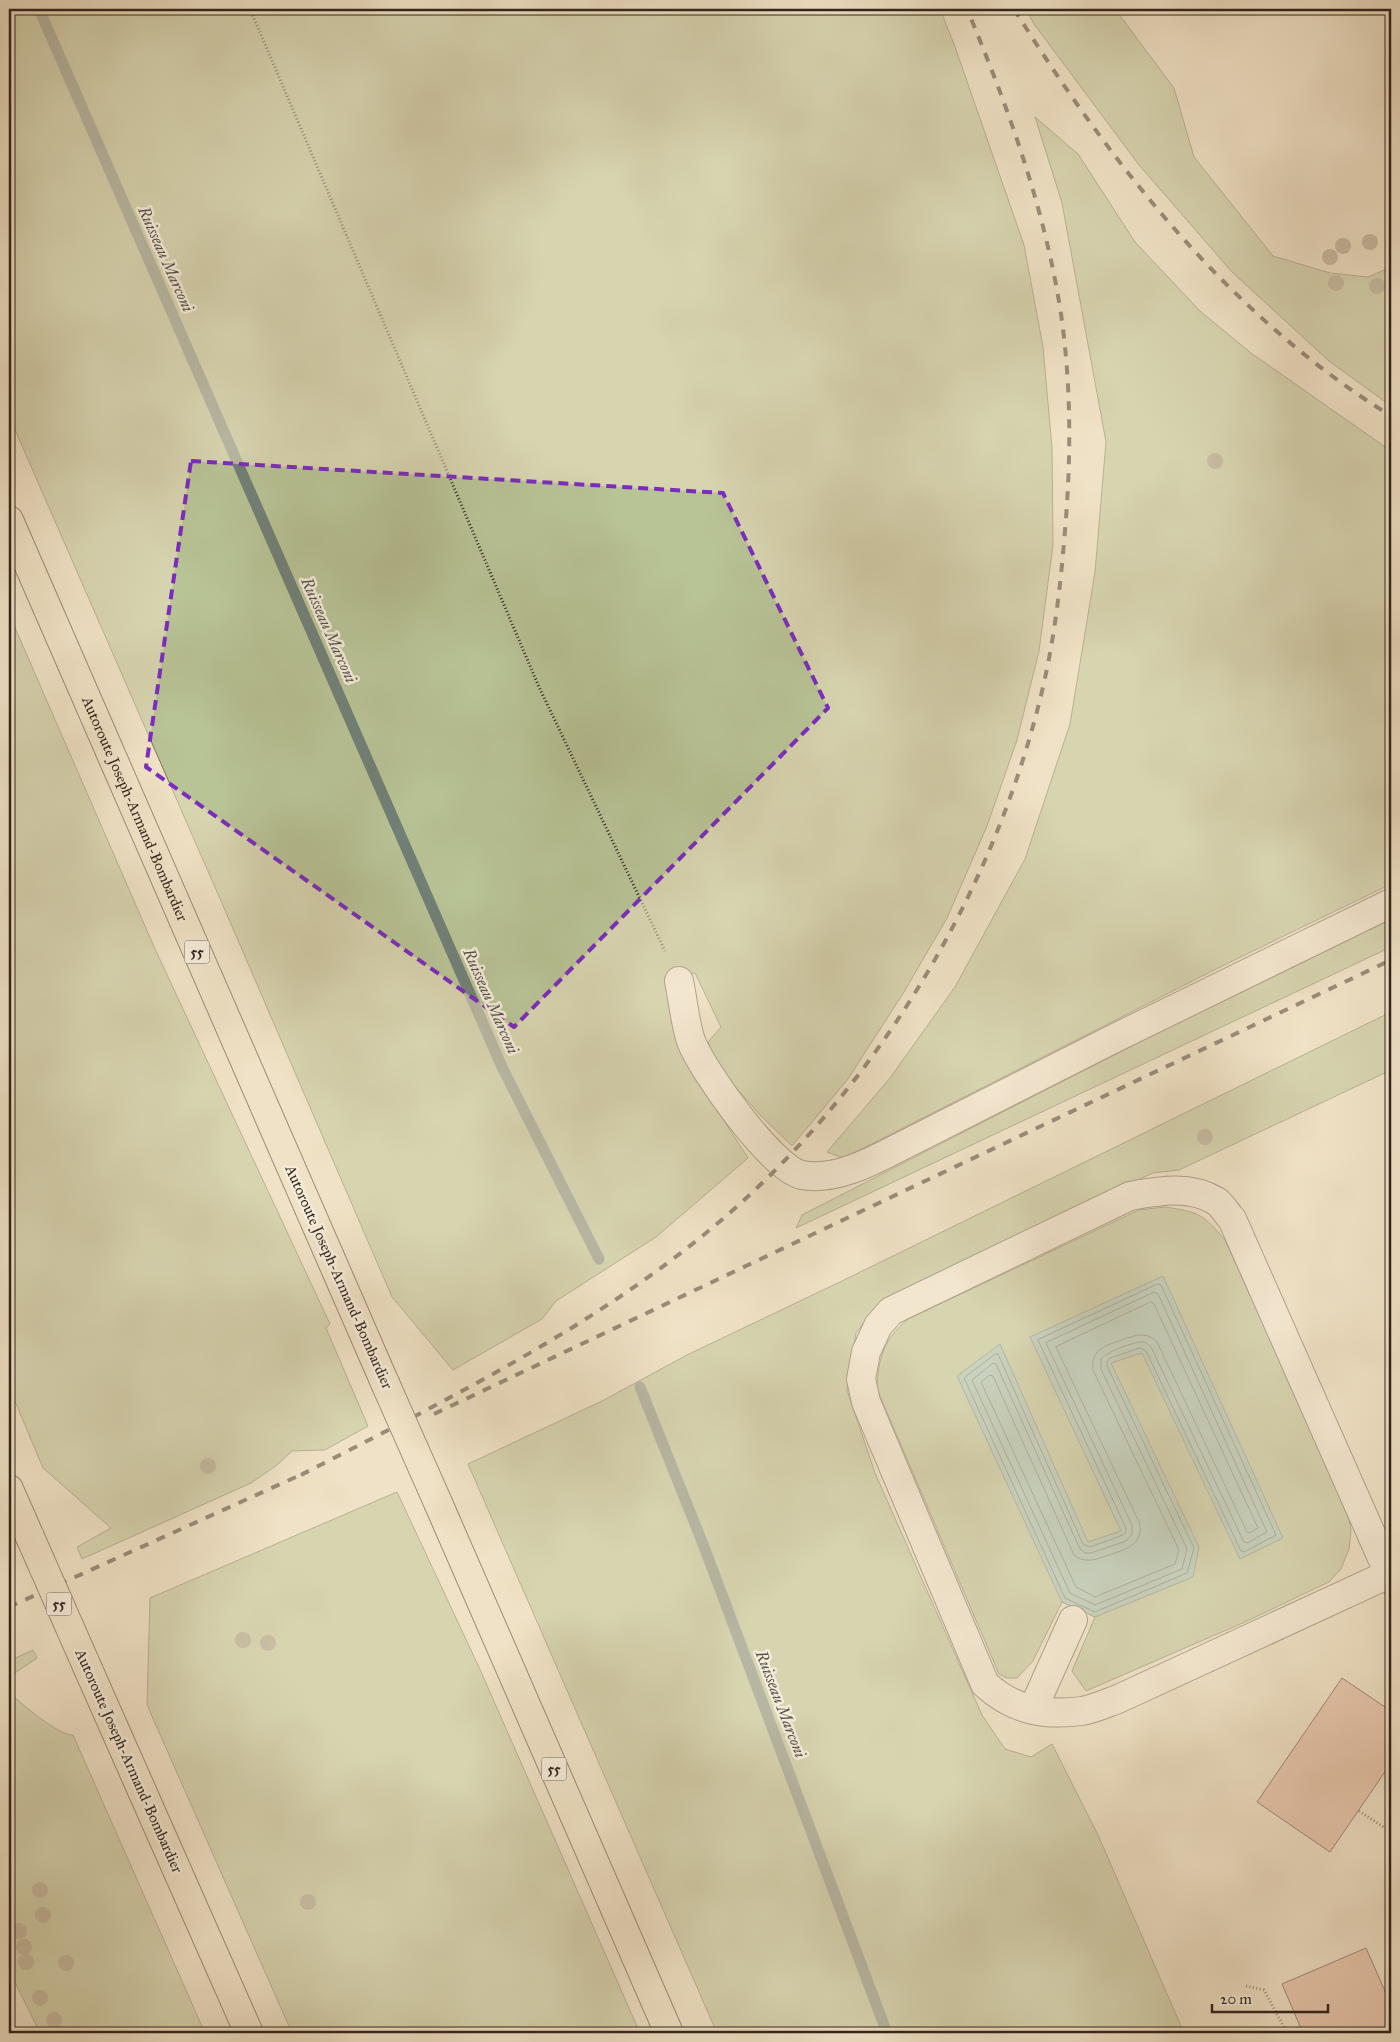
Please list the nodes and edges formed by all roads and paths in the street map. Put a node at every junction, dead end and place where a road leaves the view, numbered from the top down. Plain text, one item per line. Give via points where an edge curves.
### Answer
1 (250, 9) edge
2 (9, 520) edge
3 (1391, 903) edge
4 (679, 981) joint
5 (9, 1489) edge
6 (1390, 1577) edge
7 (1073, 1620) dead end
8 (1033, 1709) junction
9 (1359, 1811) dead end
10 (1391, 1832) edge
11 (1246, 1986) dead end
12 (249, 2033) edge
13 (669, 2033) edge
14 (1287, 2033) edge

1 - 4 path via 539,687
2 - 13 highway, Autoroute Joseph-Armand-Bombardier / 55, bridge
3 - 4 lane via 882,1156 845,1172 824,1176 801,1175 782,1163 761,1143 722,1092 699,1059 691,1039
5 - 12 highway, Autoroute Joseph-Armand-Bombardier / 55, bridge
6 - 8 lane via 1118,1699 1083,1710 1052,1712
6 - 8 lane via 1232,1219 1217,1202 1188,1190 1130,1196 891,1311 878,1326 866,1352 862,1379 866,1402 986,1684 999,1697 1021,1708
7 - 8 lane
9 - 10 path
11 - 14 path via 1264,1990

